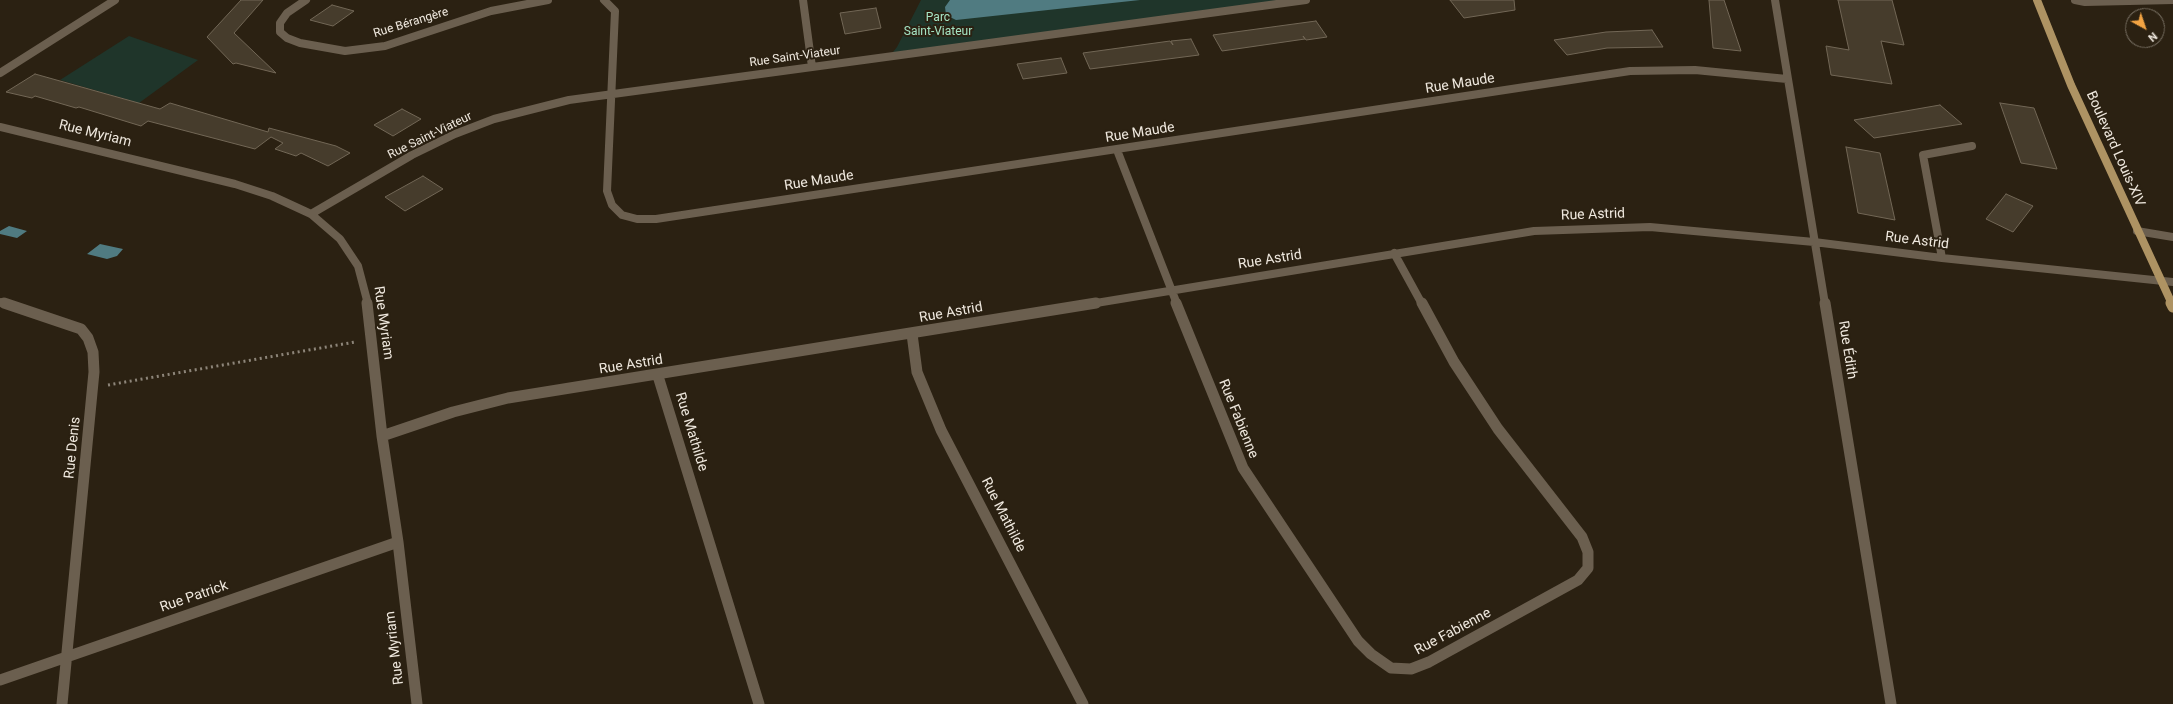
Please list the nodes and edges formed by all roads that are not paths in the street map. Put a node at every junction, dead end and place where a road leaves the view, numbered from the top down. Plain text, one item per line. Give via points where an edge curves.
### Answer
1 (115, 0) edge
2 (306, 0) edge
3 (548, 0) edge
4 (604, 0) edge
5 (803, 0) edge
6 (1306, 0) edge
7 (1775, 0) edge
8 (2037, 0) edge
9 (2075, 0) edge
10 (2173, 0) edge
11 (812, 67) junction
12 (0, 73) edge
13 (1787, 78) junction
14 (612, 94) junction
15 (0, 127) edge
16 (1972, 146) dead end
17 (1117, 150) junction
18 (311, 214) junction
19 (2137, 231) junction
20 (2173, 237) edge
21 (1814, 242) junction
22 (1394, 254) junction
23 (1942, 258) junction
24 (2161, 280) junction
25 (2173, 282) edge
26 (1171, 290) junction
27 (0, 302) edge
28 (2173, 307) edge
29 (912, 334) junction
30 (658, 376) junction
31 (382, 436) junction
32 (398, 542) junction
33 (66, 657) junction
34 (0, 680) edge
35 (62, 704) edge
36 (417, 704) edge
37 (759, 704) edge
38 (1083, 704) edge
39 (1891, 704) edge

1 - 12 street
2 - 3 street, Rue Bérangère via 287,13 280,24 280,32 286,38 300,43 345,50 386,46 491,11
4 - 14 street via 615,11
5 - 11 street
6 - 11 street, Rue Saint-Viateur
7 - 13 street, Rue Édith
8 - 19 main road, Boulevard Louis-XIV via 2071,85
9 - 10 street
11 - 14 street, Rue Saint-Viateur
13 - 17 street, Rue Maude via 1695,70 1630,71
13 - 21 street, Rue Édith
14 - 17 street, Rue Maude via 607,191 612,205 622,215 637,219 656,219
14 - 18 street, Rue Saint-Viateur via 530,108 455,134 412,155
15 - 18 street, Rue Myriam via 235,184 272,196
16 - 23 street via 1923,155
17 - 26 street, Rue Fabienne
18 - 31 street, Rue Myriam via 340,239 358,266 367,299
19 - 20 street
19 - 24 main road, Boulevard Louis-XIV
21 - 22 street, Rue Astrid via 1650,227 1589,228 1534,231
21 - 23 street, Rue Astrid
21 - 39 street, Rue Édith
22 - 26 street, Rue Astrid
22 - 26 street, Rue Fabienne via 1454,362 1498,429 1582,537 1588,552 1588,568 1578,580 1429,662 1411,669 1391,668 1358,641 1258,494 1243,468
23 - 24 street, Rue Astrid
24 - 25 street, Rue Astrid
24 - 28 main road, Boulevard Louis-XIV
26 - 29 street, Rue Astrid
27 - 33 street, Rue Denis via 80,330 88,338 93,352 93,387
29 - 30 street, Rue Astrid
29 - 38 street, Rue Mathilde via 917,372 942,430
30 - 31 street, Rue Astrid via 508,398 453,412
30 - 37 street, Rue Mathilde
31 - 32 street, Rue Myriam
32 - 33 street, Rue Patrick
32 - 36 street, Rue Myriam
33 - 34 street, Rue Patrick
33 - 35 street, Rue Denis

